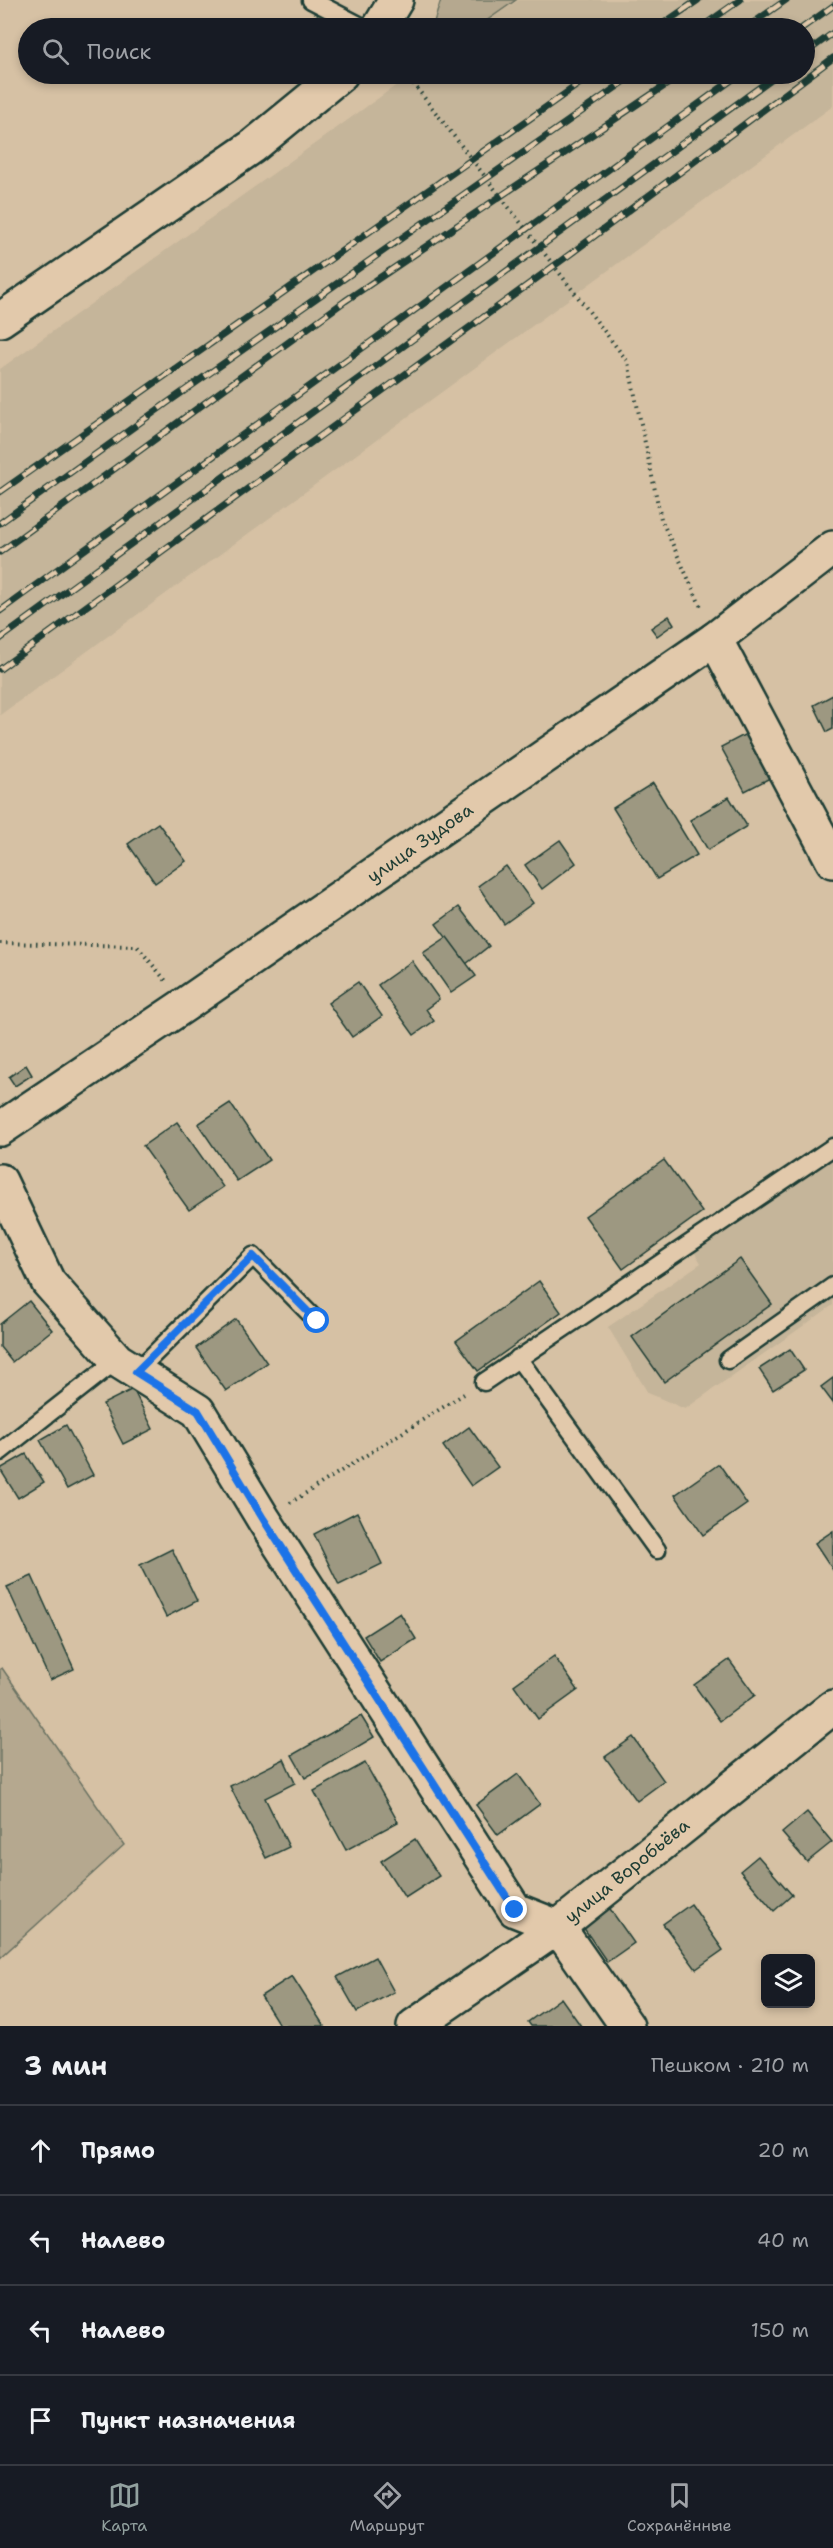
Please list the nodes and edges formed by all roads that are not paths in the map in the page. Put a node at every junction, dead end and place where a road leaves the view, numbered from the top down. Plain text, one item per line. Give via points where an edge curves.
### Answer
1 (310, 0) edge
2 (396, 0) edge
3 (345, 18) edge
4 (385, 18) edge
5 (329, 84) edge
6 (0, 320) edge
7 (833, 548) edge
8 (715, 639) junction
9 (833, 861) edge
10 (0, 1129) edge
11 (833, 1147) edge
12 (0, 1181) edge
13 (833, 1286) edge
14 (317, 1321) dead end
15 (518, 1358) junction
16 (728, 1359) dead end
17 (127, 1366) junction
18 (484, 1382) road end
19 (0, 1452) edge
20 (657, 1550) dead end
21 (833, 1707) edge
22 (558, 1927) junction
23 (414, 2026) edge
24 (627, 2026) edge

1 - 3 lane
2 - 4 street
5 - 6 street via 252,147
7 - 8 street, улица Зудова
8 - 9 street
8 - 10 street, улица Зудова
11 - 15 lane
12 - 17 street via 48,1282
13 - 16 lane
14 - 17 lane via 253,1256
15 - 18 lane
15 - 20 lane
17 - 19 lane
17 - 22 street via 198,1411 515,1910
21 - 22 street, улица Воробьёва
22 - 23 street, улица Воробьёва
22 - 24 street

